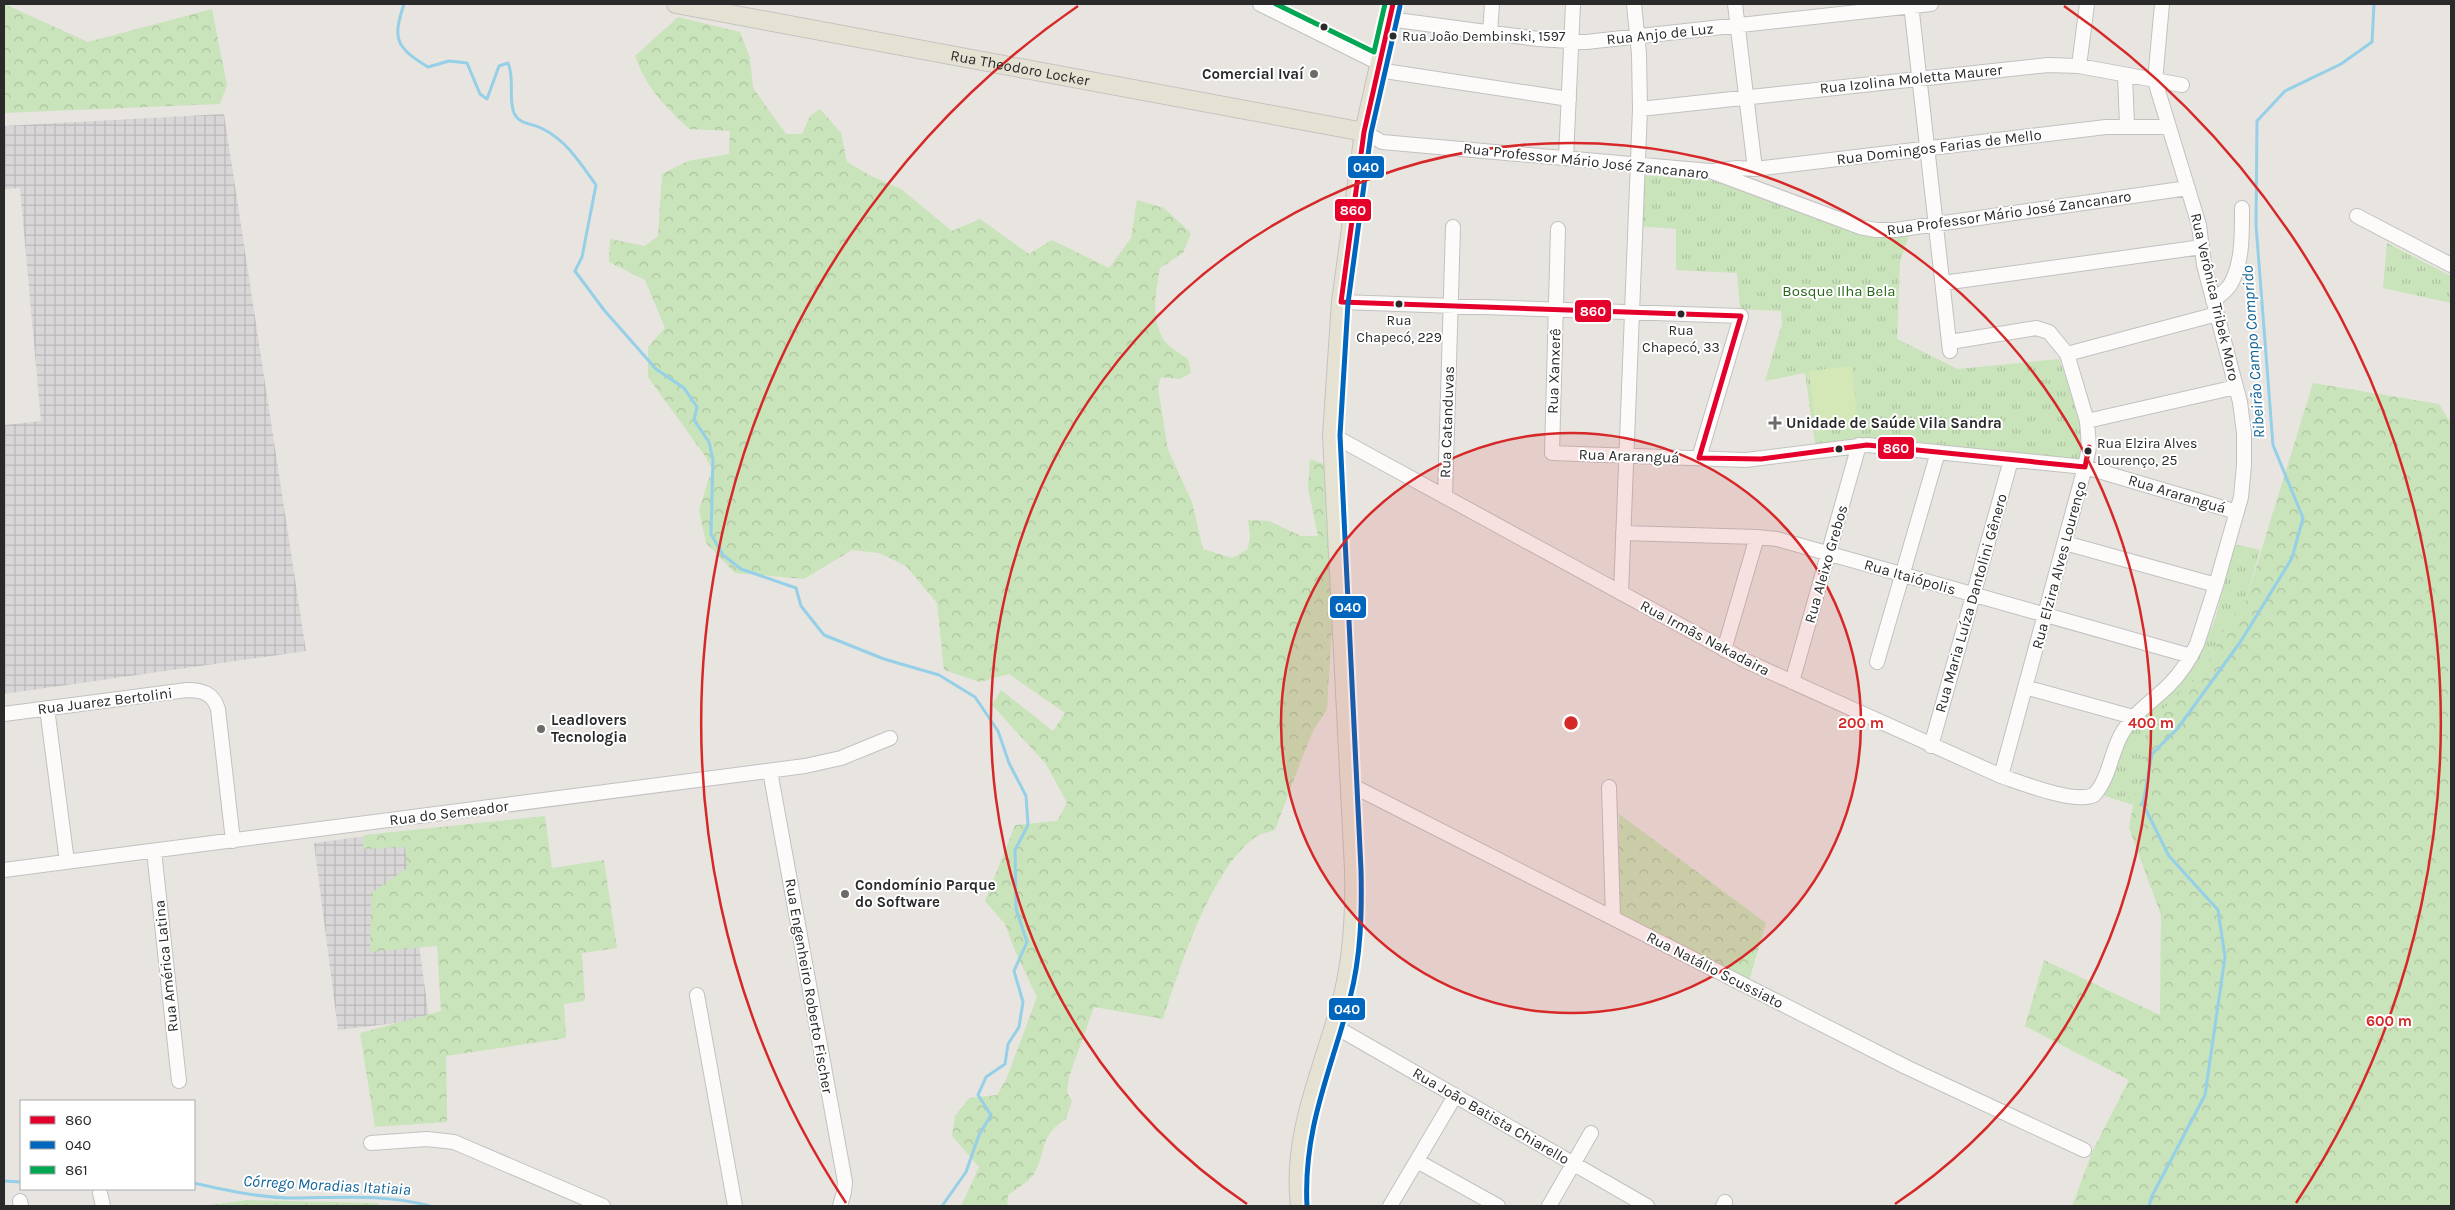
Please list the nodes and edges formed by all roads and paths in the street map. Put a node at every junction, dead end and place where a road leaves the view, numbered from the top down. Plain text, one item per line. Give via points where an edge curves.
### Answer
1 (676, 4) edge
2 (1260, 4) edge
3 (1492, 4) edge
4 (1573, 4) edge
5 (1634, 4) edge
6 (1735, 4) edge
7 (1931, 4) edge
8 (2087, 4) edge
9 (2162, 4) edge
10 (1911, 5) edge
11 (1391, 11) edge
12 (1737, 26) junction
13 (1490, 33) junction
14 (1637, 37) junction
15 (1571, 42) junction
16 (1379, 66) junction
17 (2079, 66) junction
18 (2125, 75) junction
19 (1920, 78) junction
20 (2155, 81) junction
21 (2182, 85) dead end
22 (1746, 97) junction
23 (1568, 98) junction
24 (1640, 109) junction
25 (2127, 126) junction
26 (2169, 127) junction
27 (1364, 132) junction
28 (1928, 149) junction
29 (1566, 158) junction
30 (1637, 165) junction
31 (1755, 169) junction
32 (1710, 171) junction
33 (2188, 188) junction
34 (2242, 208) dead end
35 (2357, 216) dead end
36 (1936, 224) junction
37 (1453, 227) dead end
38 (1558, 229) dead end
39 (2202, 247) junction
40 (2451, 265) edge
41 (1943, 284) junction
42 (1341, 302) junction
43 (1450, 306) junction
44 (2215, 308) junction
45 (1556, 310) junction
46 (1632, 312) junction
47 (2067, 354) junction
48 (2236, 387) junction
49 (2087, 421) junction
50 (1332, 435) junction
51 (1859, 446) junction
52 (1938, 452) junction
53 (1552, 453) joint
54 (1626, 456) junction
55 (1699, 458) junction
56 (2012, 460) junction
57 (2085, 467) junction
58 (1445, 497) junction
59 (2237, 512) junction
60 (1623, 532) junction
61 (1757, 537) junction
62 (2065, 543) junction
63 (1829, 554) junction
64 (1902, 575) junction
65 (2216, 586) junction
66 (1620, 593) junction
67 (1974, 595) junction
68 (2045, 615) junction
69 (1724, 650) junction
70 (2192, 656) junction
71 (1877, 662) dead end
72 (1792, 682) junction
73 (2025, 687) junction
74 (47, 708) junction
75 (4, 714) edge
76 (2133, 717) junction
77 (890, 738) dead end
78 (1931, 746) junction
79 (770, 771) junction
80 (2001, 776) junction
81 (1349, 784) junction
82 (1609, 787) dead end
83 (2094, 795) joint
84 (233, 840) junction
85 (154, 851) junction
86 (67, 862) junction
87 (4, 870) edge
88 (1613, 918) junction
89 (697, 995) dead end
90 (1334, 1026) junction
91 (179, 1081) dead end
92 (1456, 1096) junction
93 (1591, 1133) dead end
94 (371, 1143) dead end
95 (2084, 1150) dead end
96 (1417, 1161) junction
97 (1573, 1164) junction
98 (841, 1203) edge
99 (603, 1206) edge
100 (735, 1206) edge
101 (1300, 1206) edge
102 (1390, 1206) edge
103 (1498, 1206) edge
104 (1549, 1206) edge
105 (1647, 1206) edge

1 - 27 main road, Rua Theodoro Locker
2 - 16 street
3 - 13 street
4 - 15 street
5 - 14 street
6 - 12 street
7 - 10 street, Rua Anjo de Luz
8 - 17 street
9 - 20 street, Rua Verônica Tribek Moro
10 - 12 street, Rua Anjo de Luz
10 - 19 street
11 - 13 street, Rua Anjo de Luz
11 - 16 main road
12 - 14 street, Rua Anjo de Luz
12 - 22 street
13 - 15 street, Rua Anjo de Luz
14 - 15 street, Rua Anjo de Luz
14 - 24 street
15 - 23 street
16 - 23 street
16 - 27 main road
17 - 18 street, Rua Izolina Moletta Maurer
17 - 19 street, Rua Izolina Moletta Maurer via 2033,66
18 - 20 street, Rua Izolina Moletta Maurer
18 - 25 street
19 - 22 street, Rua Izolina Moletta Maurer
19 - 28 street
20 - 21 street, Rua Izolina Moletta Maurer
20 - 26 street, Rua Verônica Tribek Moro
22 - 24 street, Rua Izolina Moletta Maurer
22 - 31 street
23 - 29 street
24 - 30 street
25 - 26 street, Rua Domingos Farias de Mello
25 - 28 street, Rua Domingos Farias de Mello
26 - 33 street, Rua Verônica Tribek Moro
27 - 29 street, Rua Professor Mário José Zancanaro via 1382,142
27 - 42 main road
28 - 31 street, Rua Domingos Farias de Mello
28 - 36 street
29 - 30 street, Rua Professor Mário José Zancanaro
30 - 32 street, Rua Professor Mário José Zancanaro
30 - 46 street
31 - 32 street, Rua Domingos Farias de Mello
32 - 36 street, Rua Professor Mário José Zancanaro via 1868,229 1886,231
33 - 36 street, Rua Professor Mário José Zancanaro
33 - 39 street, Rua Verônica Tribek Moro
34 - 44 street via 2242,236 2234,276
35 - 40 street
36 - 41 street
37 - 43 street, Rua Catanduvas
38 - 45 street, Rua Xanxerê
39 - 41 street
39 - 44 street, Rua Verônica Tribek Moro
41 - 47 street via 1950,347 2040,328 2049,332
42 - 43 street
42 - 50 main road
43 - 45 street
43 - 58 street, Rua Catanduvas
44 - 47 street
44 - 48 street, Rua Verônica Tribek Moro
45 - 46 street
45 - 53 street, Rua Xanxerê
46 - 54 street
46 - 55 street via 1741,316
47 - 49 street, Rua Elzira Alves Lourenço
48 - 49 street
48 - 59 street, Rua Verônica Tribek Moro via 2245,449
49 - 57 street, Rua Elzira Alves Lourenço via 2089,447
50 - 58 street, Rua Irmãs Nakadaira
50 - 81 main road
51 - 52 street, Rua Araranguá
51 - 55 street, Rua Araranguá via 1761,459
51 - 63 street, Rua Aleixo Grebos
52 - 56 street, Rua Araranguá
52 - 64 street
53 - 54 street, Rua Araranguá
54 - 55 street, Rua Araranguá
54 - 60 street
56 - 57 street, Rua Araranguá
56 - 67 street, Rua Maria Luíza Dantolini Gênero
57 - 59 street, Rua Araranguá
57 - 62 street, Rua Elzira Alves Lourenço
58 - 66 street, Rua Irmãs Nakadaira
59 - 65 street, Rua Verônica Tribek Moro
60 - 61 street, Rua Itaiópolis
60 - 66 street
61 - 63 street, Rua Itaiópolis
61 - 69 street
62 - 65 street
62 - 68 street, Rua Elzira Alves Lourenço
63 - 64 street, Rua Itaiópolis
63 - 72 street, Rua Aleixo Grebos
64 - 67 street, Rua Itaiópolis
64 - 71 street
65 - 70 street, Rua Verônica Tribek Moro
66 - 69 street, Rua Irmãs Nakadaira
67 - 68 street, Rua Itaiópolis
67 - 78 street, Rua Maria Luíza Dantolini Gênero
68 - 70 street, Rua Itaiópolis
68 - 73 street, Rua Elzira Alves Lourenço
69 - 72 street, Rua Irmãs Nakadaira
70 - 76 street, Rua Verônica Tribek Moro via 2175,679
72 - 78 street, Rua Irmãs Nakadaira
73 - 76 street
73 - 80 street, Rua Elzira Alves Lourenço
74 - 75 street, Rua Juarez Bertolini
74 - 84 street, Rua Juarez Bertolini via 187,690 212,697 218,709
74 - 86 street
76 - 83 street, Rua Verônica Tribek Moro via 2121,734
77 - 79 street, Rua do Semeador via 842,758
78 - 80 street, Rua Irmãs Nakadaira
79 - 84 street, Rua do Semeador
79 - 98 street, Rua Engenheiro Roberto Fischer via 845,1182
80 - 83 street, Rua Irmãs Nakadaira via 2080,797
81 - 88 street, Rua Natálio Scussiato
81 - 90 main road via 1354,923 1348,973
82 - 88 street
84 - 85 street, Rua do Semeador
85 - 86 street, Rua do Semeador
85 - 91 street, Rua América Latina
86 - 87 street, Rua do Semeador
88 - 95 street, Rua Natálio Scussiato via 1906,1067
89 - 100 street
90 - 92 street, Rua João Batista Chiarello
90 - 101 main road via 1302,1134 1297,1181
92 - 96 street
92 - 97 street, Rua João Batista Chiarello
93 - 97 street
94 - 99 street via 427,1139 454,1142
96 - 102 street
96 - 103 street
97 - 104 street
97 - 105 street, Rua João Batista Chiarello

